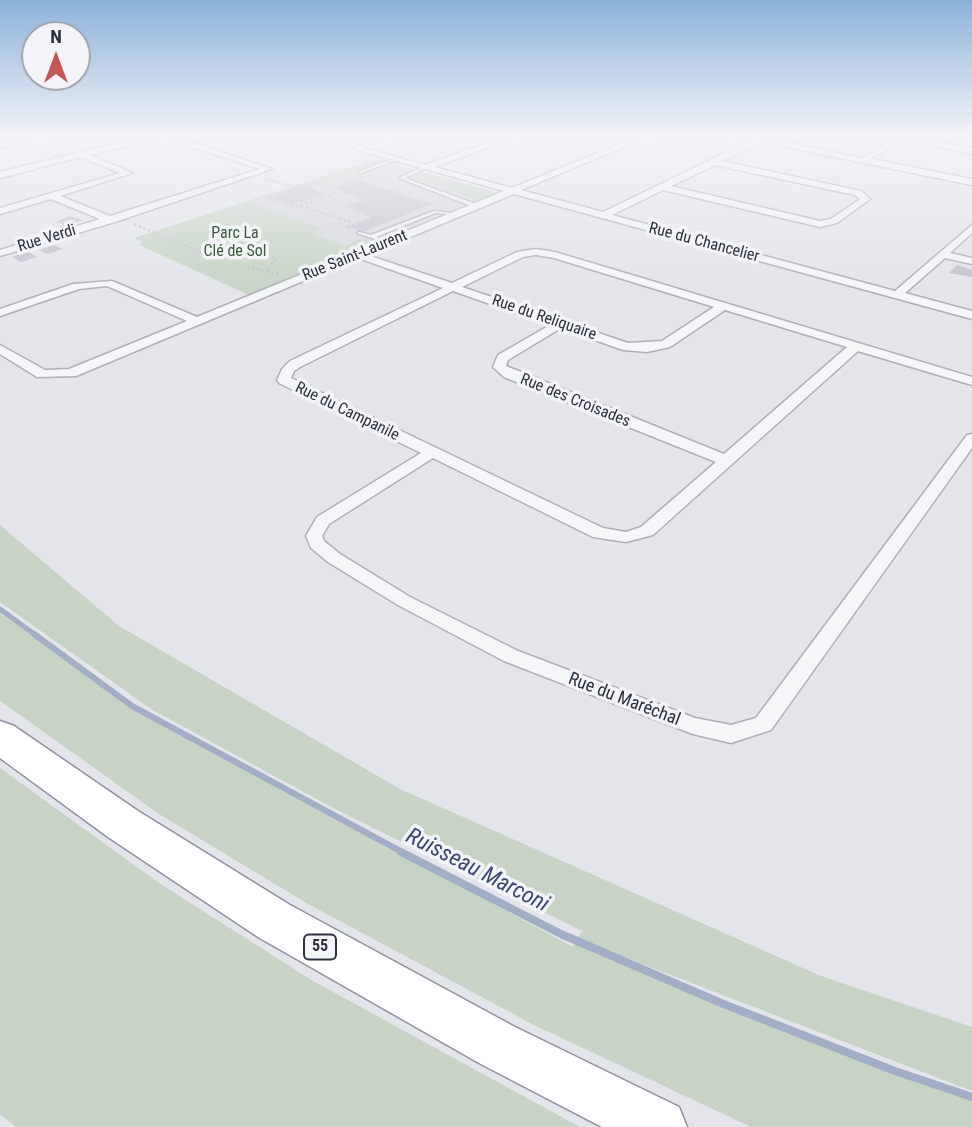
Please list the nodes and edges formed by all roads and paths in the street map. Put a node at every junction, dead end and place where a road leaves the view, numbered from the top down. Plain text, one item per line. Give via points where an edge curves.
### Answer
1 (80, 188) edge
2 (210, 188) edge
3 (298, 188) edge
4 (401, 188) dead end
5 (427, 188) edge
6 (496, 188) edge
7 (523, 188) edge
8 (662, 188) edge
9 (666, 188) edge
10 (833, 188) edge
11 (391, 191) dead end
12 (512, 192) junction
13 (53, 196) junction
14 (427, 197) dead end
15 (417, 201) dead end
16 (299, 205) junction
17 (476, 206) junction
18 (0, 211) edge
19 (458, 214) junction
20 (602, 216) junction
21 (111, 219) junction
22 (354, 224) junction
23 (972, 228) edge
24 (356, 231) joint
25 (152, 232) dead end
26 (371, 237) junction
27 (388, 242) junction
28 (0, 253) edge
29 (943, 254) junction
30 (358, 255) junction
31 (972, 261) edge
32 (247, 267) dead end
33 (268, 269) junction
34 (284, 275) dead end
35 (452, 287) junction
36 (897, 295) junction
37 (723, 306) junction
38 (0, 313) edge
39 (972, 315) edge
40 (197, 321) junction
41 (559, 324) junction
42 (856, 346) junction
43 (0, 349) edge
44 (972, 381) edge
45 (972, 438) edge
46 (431, 453) junction
47 (725, 460) junction
48 (965, 460) edge
49 (0, 737) edge
50 (659, 1127) edge

1 - 13 street
2 - 21 street, Rue Verdi
3 - 16 path via 267,198
4 - 11 path
5 - 17 lane
6 - 12 street, Rue du Chancelier
7 - 12 street, Rue Saint-Laurent
8 - 20 street
9 - 10 street via 820,223 834,221 866,199
12 - 17 street, Rue Saint-Laurent
12 - 20 street, Rue du Chancelier
13 - 18 street
13 - 21 street
14 - 15 path
16 - 22 path
16 - 22 path via 342,191 366,200 345,206 372,217
17 - 19 street, Rue Saint-Laurent
19 - 26 lane via 436,211
19 - 27 street, Rue Saint-Laurent
20 - 36 street, Rue du Chancelier
21 - 28 street, Rue Verdi
22 - 24 path via 346,227
23 - 29 street
24 - 26 lane
25 - 33 path via 215,258 251,245 276,259
26 - 27 lane
27 - 30 street, Rue Saint-Laurent
29 - 31 street
29 - 36 street
30 - 35 street, Rue du Reliquaire
30 - 40 street, Rue Saint-Laurent
32 - 33 path
33 - 34 path
35 - 37 street, Rue du Campanile via 521,254 544,253
35 - 41 street, Rue du Reliquaire
35 - 46 street, Rue du Campanile via 295,364 284,380
36 - 39 street, Rue du Chancelier
37 - 41 street, Rue du Reliquaire via 657,347 627,347
37 - 42 street, Rue du Campanile
38 - 40 street via 77,286 108,283
40 - 43 street, Rue Saint-Laurent via 60,375 42,374
41 - 47 street, Rue des Croisades via 502,358 499,367
42 - 44 street, Rue du Campanile
42 - 47 street, Rue du Campanile
45 - 48 street, Rue du Maréchal
46 - 47 street, Rue du Campanile via 599,533 626,537 647,531
46 - 48 street, Rue du Maréchal via 323,521 314,536 317,544 404,601 511,656 693,726 731,734 763,724
49 - 50 highway, 55 via 123,824 274,920 486,1040

